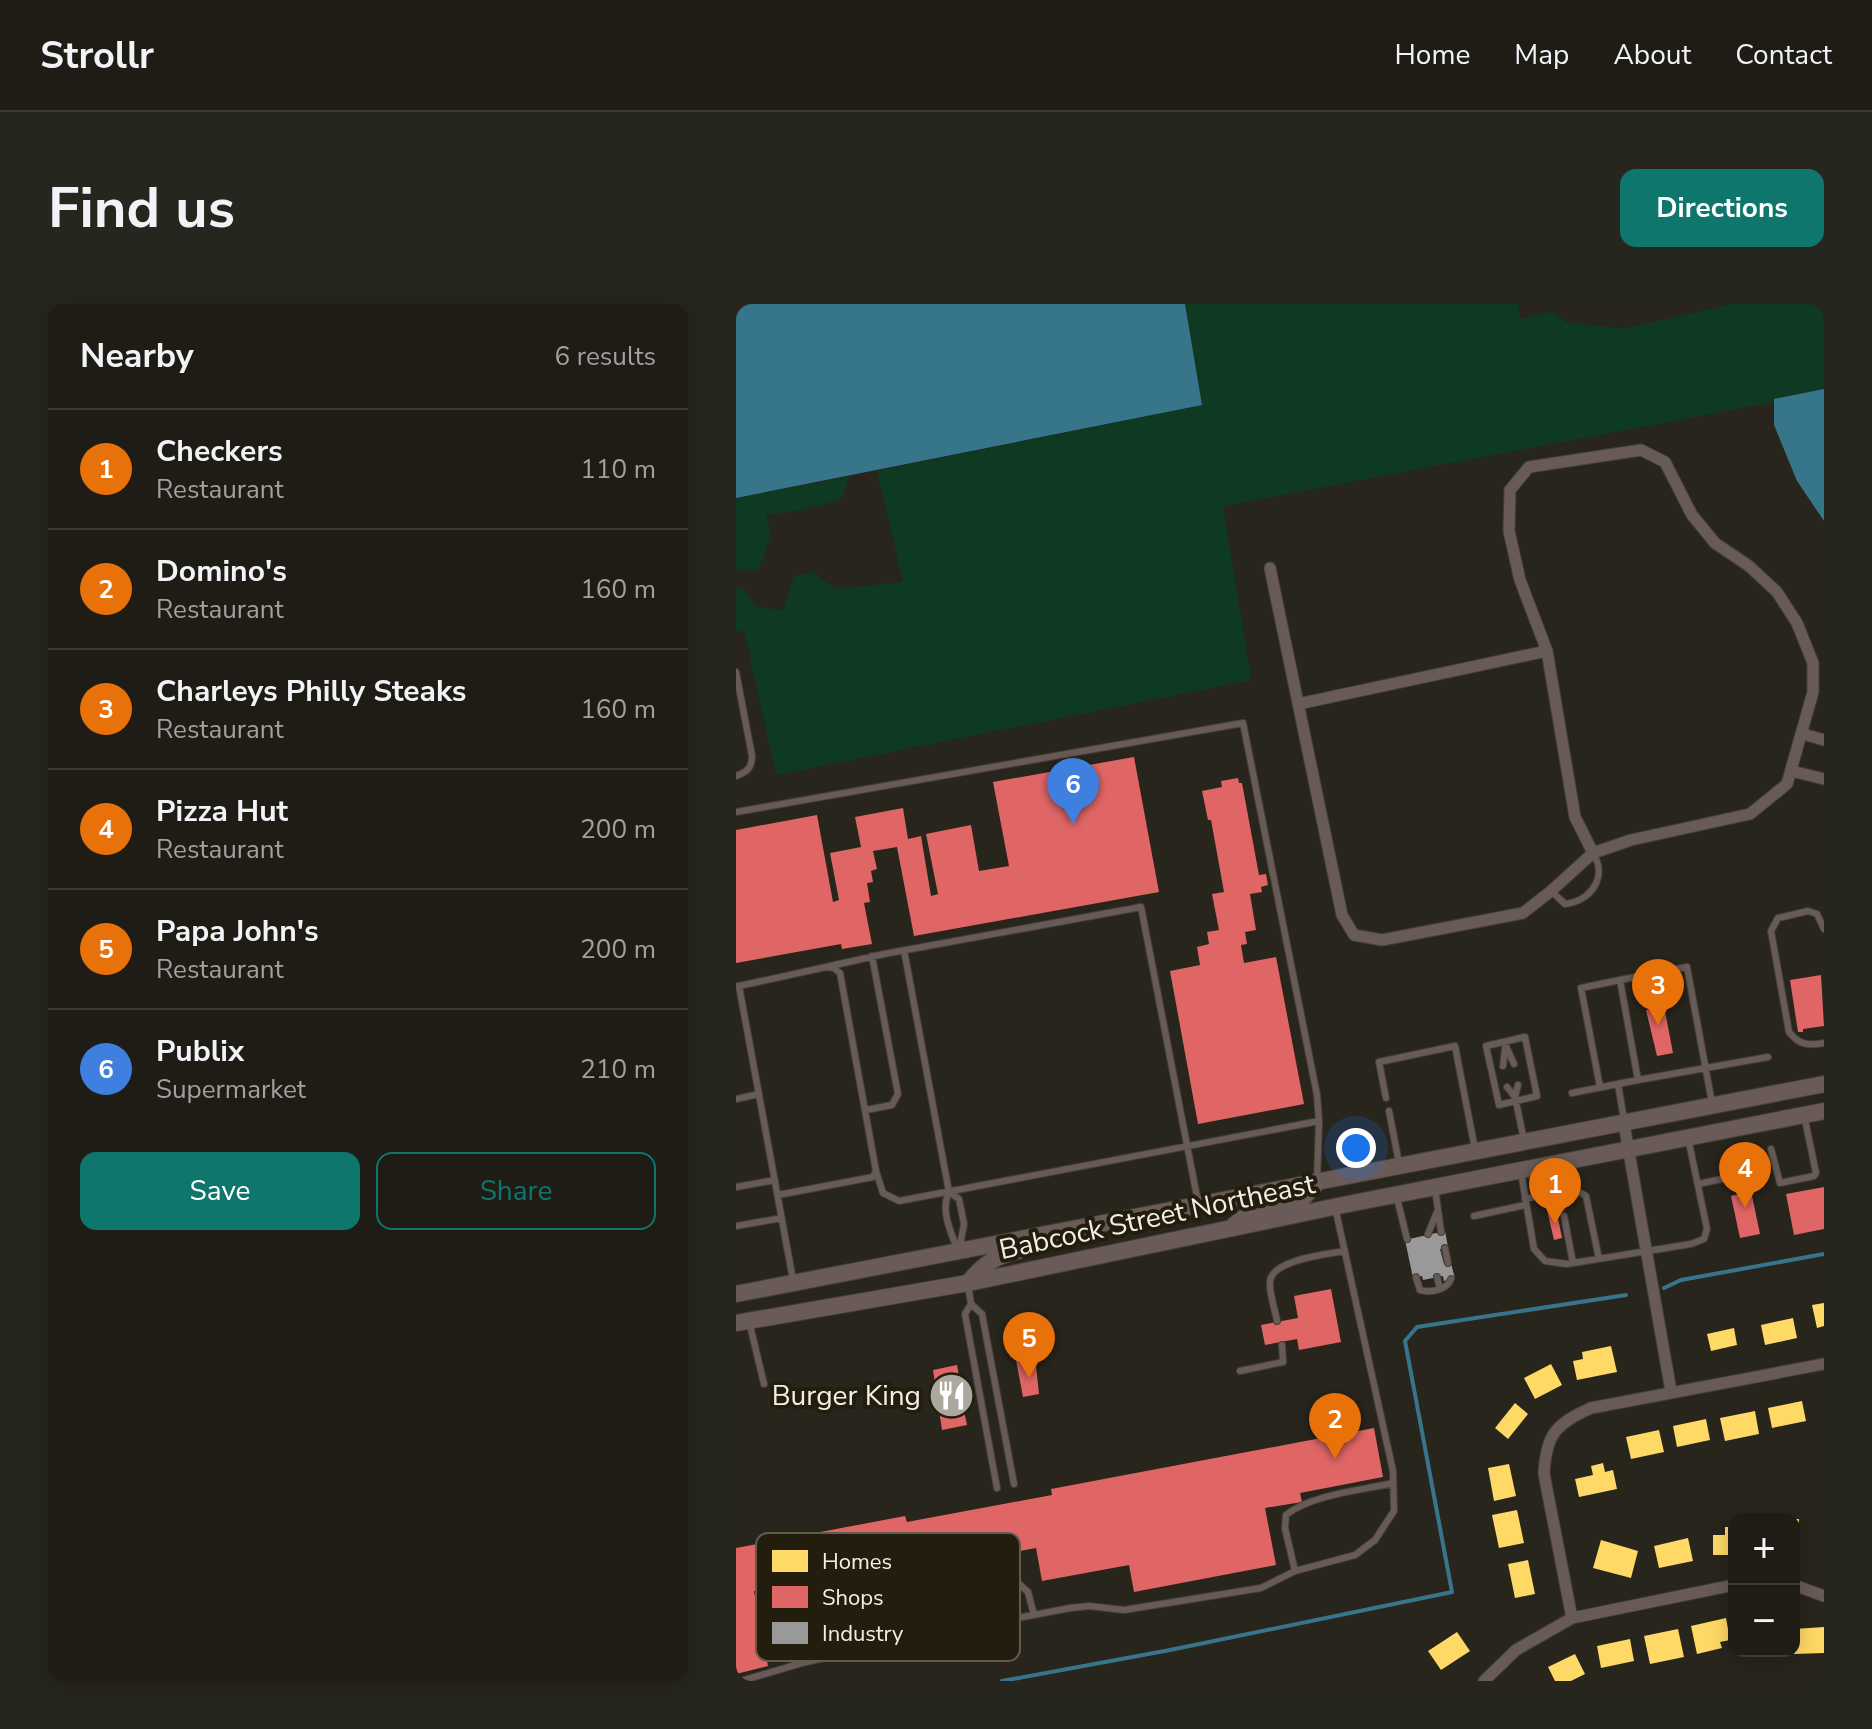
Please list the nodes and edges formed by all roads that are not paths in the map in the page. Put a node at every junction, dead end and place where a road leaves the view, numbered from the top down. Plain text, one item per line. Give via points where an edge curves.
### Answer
1 (1270, 568) dead end
2 (1547, 651) junction
3 (736, 672) edge
4 (1298, 704) junction
5 (1803, 734) junction
6 (1824, 740) edge
7 (1791, 771) junction
8 (736, 776) edge
9 (1824, 779) edge
10 (736, 812) edge
11 (1593, 853) junction
12 (1551, 891) junction
13 (1824, 929) edge
14 (904, 950) junction
15 (872, 956) junction
16 (826, 967) junction
17 (1620, 980) junction
18 (738, 986) edge
19 (1824, 1043) edge
20 (1504, 1046) junction
21 (1768, 1057) dead end
22 (1514, 1064) dead end
23 (1503, 1066) dead end
24 (1706, 1068) junction
25 (1638, 1080) junction
26 (1618, 1084) junction
27 (1824, 1084) edge
28 (1518, 1085) dead end
29 (1507, 1087) dead end
30 (1600, 1087) junction
31 (1572, 1093) dead end
32 (759, 1094) junction
33 (1386, 1098) dead end
34 (736, 1099) edge
35 (1516, 1099) junction
36 (1713, 1107) junction
37 (866, 1110) junction
38 (1389, 1111) dead end
39 (1824, 1111) edge
40 (1804, 1115) junction
41 (1319, 1121) junction
42 (1624, 1124) junction
43 (1688, 1138) junction
44 (1525, 1143) junction
45 (1187, 1148) junction
46 (1771, 1149) dead end
47 (1629, 1150) junction
48 (1475, 1153) junction
49 (1397, 1168) junction
50 (1521, 1170) junction
51 (876, 1171) junction
52 (1816, 1173) junction
53 (736, 1175) edge
54 (1741, 1175) dead end
55 (1824, 1176) edge
56 (775, 1180) junction
57 (1317, 1183) junction
58 (1698, 1184) junction
59 (737, 1186) edge
60 (1435, 1187) junction
61 (949, 1192) junction
62 (1559, 1192) junction
63 (1396, 1194) junction
64 (778, 1195) junction
65 (1525, 1202) junction
66 (1198, 1206) junction
67 (1335, 1206) junction
68 (1438, 1210) junction
69 (1474, 1216) dead end
70 (782, 1218) junction
71 (736, 1226) edge
72 (1090, 1226) junction
73 (1230, 1229) junction
74 (1441, 1232) dead end
75 (1428, 1234) dead end
76 (1407, 1239) dead end
77 (1445, 1248) dead end
78 (1345, 1251) junction
79 (958, 1252) junction
80 (1647, 1253) junction
81 (1599, 1259) junction
82 (1448, 1263) dead end
83 (1573, 1263) junction
84 (1416, 1277) dead end
85 (1437, 1277) dead end
86 (1451, 1279) dead end
87 (794, 1283) junction
88 (968, 1283) junction
89 (1440, 1289) junction
90 (736, 1294) edge
91 (971, 1304) junction
92 (1277, 1321) dead end
93 (742, 1322) edge
94 (1282, 1345) dead end
95 (1824, 1364) edge
96 (1240, 1371) dead end
97 (764, 1384) dead end
98 (1671, 1391) junction
99 (1393, 1483) junction
100 (1014, 1484) dead end
101 (997, 1488) dead end
102 (1295, 1571) junction
103 (1020, 1585) edge
104 (1728, 1586) edge
105 (1800, 1587) edge
106 (1824, 1596) edge
107 (1034, 1615) junction
108 (1020, 1618) edge
109 (1572, 1618) junction
110 (811, 1661) edge
111 (741, 1681) edge
112 (1484, 1681) edge

1 - 4 street
2 - 4 street
2 - 5 street via 1520,580 1509,531 1510,490 1529,467 1641,450 1665,462 1692,515 1715,543 1777,592 1797,623 1813,663 1813,692
2 - 11 street via 1575,817
3 - 8 lane via 752,756 752,765
4 - 12 street via 1342,915 1354,935 1382,940 1523,913
5 - 6 street
5 - 7 street
7 - 9 street
7 - 11 street via 1787,784 1750,814
10 - 41 lane via 1243,723
11 - 12 street
11 - 12 lane via 1599,882 1577,903 1565,904
13 - 19 lane via 1814,912 1783,916 1772,925 1771,941 1789,1032 1806,1044
14 - 15 lane
14 - 45 lane via 1141,907
14 - 61 lane
15 - 16 lane
15 - 37 lane via 898,1094 892,1105
16 - 18 lane
16 - 37 lane via 840,973
17 - 24 lane via 1687,967
17 - 25 lane
17 - 30 lane via 1581,988
18 - 32 lane
20 - 22 lane
20 - 23 lane
20 - 35 lane via 1486,1046 1499,1105
20 - 35 lane via 1525,1037 1537,1096
21 - 24 lane
24 - 25 lane
24 - 36 lane
25 - 26 lane
26 - 30 lane
26 - 42 lane
27 - 36 main road, Babcock Street Northeast
28 - 35 lane
29 - 35 lane
30 - 31 lane
32 - 34 lane
32 - 56 lane
33 - 48 lane via 1379,1062 1455,1046
35 - 44 lane
36 - 42 main road, Babcock Street Northeast
37 - 51 lane
38 - 49 lane
39 - 40 main road, Babcock Street Northeast
40 - 43 main road, Babcock Street Northeast
40 - 52 lane
41 - 45 lane
41 - 57 lane
42 - 44 main road, Babcock Street Northeast
42 - 47 street
43 - 47 main road, Babcock Street Northeast
43 - 58 lane
44 - 48 main road, Babcock Street Northeast
45 - 61 lane
45 - 66 lane
46 - 52 lane via 1780,1183 1810,1179
47 - 50 main road, Babcock Street Northeast
47 - 80 street
48 - 49 main road, Babcock Street Northeast
49 - 57 main road, Babcock Street Northeast
49 - 67 main road via 1348,1185
50 - 60 main road, Babcock Street Northeast
50 - 65 lane
51 - 61 lane via 883,1193 899,1201
51 - 64 lane via 873,1177
52 - 55 lane
53 - 59 lane
54 - 58 lane
56 - 59 lane
56 - 64 lane
57 - 66 main road, Babcock Street Northeast
57 - 73 main road via 1302,1199 1252,1211
58 - 80 lane via 1707,1229 1704,1239
60 - 63 main road, Babcock Street Northeast
60 - 68 lane
61 - 79 lane via 944,1202
61 - 79 lane via 959,1199 964,1224
62 - 65 lane
62 - 81 lane via 1586,1196
62 - 83 lane
63 - 67 main road, Babcock Street Northeast
63 - 76 lane
64 - 70 lane
65 - 69 lane
65 - 83 lane via 1538,1257
66 - 72 main road, Babcock Street Northeast
67 - 73 main road, Babcock Street Northeast
67 - 78 lane
68 - 74 lane
68 - 75 lane
70 - 71 lane
70 - 87 lane
72 - 79 main road, Babcock Street Northeast
72 - 88 main road via 1057,1243 1004,1254 982,1266
73 - 88 main road, Babcock Street Northeast
77 - 82 lane
78 - 92 lane via 1291,1262 1274,1271 1269,1280
78 - 99 lane
79 - 87 main road, Babcock Street Northeast
80 - 81 lane
80 - 98 street
81 - 83 lane
84 - 89 lane via 1420,1290
85 - 89 lane
86 - 89 lane
87 - 90 main road, Babcock Street Northeast
88 - 91 lane
88 - 93 main road, Babcock Street Northeast
91 - 100 lane via 982,1314
91 - 101 lane via 965,1314
93 - 97 lane
94 - 96 lane via 1283,1362
95 - 98 street
98 - 109 street via 1591,1408 1552,1433 1544,1474
99 - 102 lane via 1394,1511 1375,1540 1355,1555
99 - 102 lane via 1296,1506 1286,1515 1285,1528
102 - 107 lane via 1261,1588 1124,1610 1089,1606
103 - 107 lane via 1028,1592
104 - 109 street
105 - 106 street
107 - 108 lane
109 - 112 street via 1516,1650
110 - 111 lane

